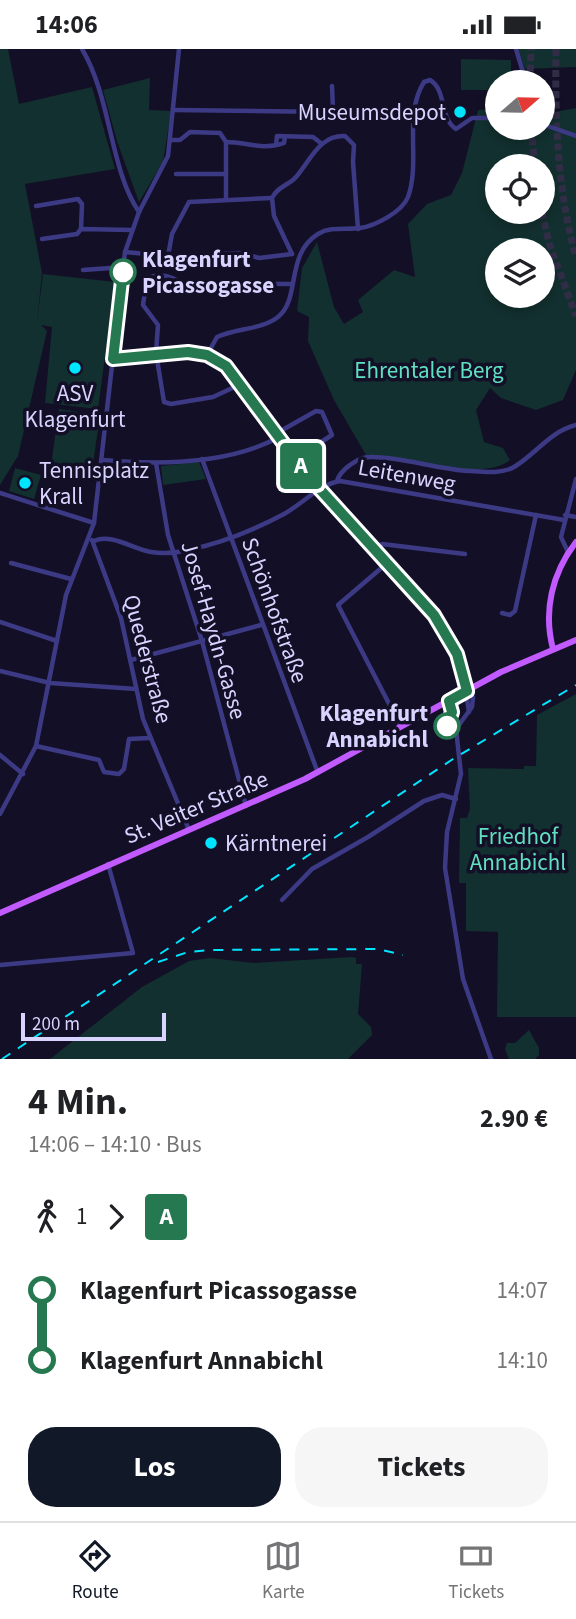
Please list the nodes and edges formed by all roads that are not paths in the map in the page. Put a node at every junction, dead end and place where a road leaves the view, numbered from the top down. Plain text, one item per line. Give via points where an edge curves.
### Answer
1 (82, 49) edge
2 (179, 49) edge
3 (516, 49) edge
4 (522, 70) edge
5 (332, 86) dead end
6 (174, 110) junction
7 (485, 118) edge
8 (555, 129) edge
9 (576, 136) edge
10 (170, 140) junction
11 (226, 142) junction
12 (322, 144) junction
13 (176, 174) dead end
14 (226, 174) junction
15 (272, 198) junction
16 (226, 199) junction
17 (36, 206) dead end
18 (139, 212) junction
19 (81, 229) junction
20 (358, 229) junction
21 (131, 230) junction
22 (42, 239) dead end
23 (125, 252) junction
24 (292, 254) junction
25 (169, 256) junction
26 (298, 258) junction
27 (124, 267) junction
28 (83, 270) dead end
29 (291, 284) junction
30 (156, 353) junction
31 (207, 355) junction
32 (113, 359) junction
33 (241, 384) junction
34 (576, 425) edge
35 (278, 435) junction
36 (202, 459) junction
37 (295, 459) junction
38 (102, 460) junction
39 (156, 463) junction
40 (576, 479) edge
41 (337, 481) junction
42 (320, 490) junction
43 (0, 493) edge
44 (536, 515) junction
45 (565, 517) junction
46 (576, 517) edge
47 (94, 523) junction
48 (230, 538) junction
49 (91, 540) junction
50 (576, 543) edge
51 (373, 550) junction
52 (174, 552) junction
53 (568, 552) junction
54 (465, 554) dead end
55 (11, 563) dead end
56 (386, 564) junction
57 (71, 579) junction
58 (502, 613) dead end
59 (0, 622) edge
60 (261, 625) junction
61 (576, 640) edge
62 (57, 641) junction
63 (202, 641) junction
64 (552, 649) junction
65 (131, 660) junction
66 (0, 671) edge
67 (50, 683) junction
68 (136, 689) junction
69 (467, 691) junction
70 (402, 728) junction
71 (150, 738) junction
72 (36, 745) junction
73 (0, 755) edge
74 (318, 772) junction
75 (23, 774) junction
76 (456, 799) junction
77 (246, 806) junction
78 (0, 814) edge
79 (189, 830) junction
80 (108, 864) junction
81 (282, 900) dead end
82 (0, 913) edge
83 (0, 965) edge
84 (491, 1059) edge

1 - 18 street via 94,72
2 - 6 street
3 - 4 street
5 - 6 street via 330,112
6 - 10 street
7 - 20 street via 472,118 460,129 451,126 435,84 430,80 422,84 408,196 388,216
8 - 9 street
10 - 11 street via 180,140 190,132 218,132
10 - 18 street via 165,165
11 - 12 street via 246,142 253,148 276,145 277,137 313,137
11 - 14 street
12 - 15 street via 295,179 282,185
12 - 20 street via 338,136 354,142
13 - 14 street
14 - 16 street
15 - 16 street
15 - 24 street via 274,216
16 - 25 street via 189,202 172,234
17 - 19 street via 78,199
18 - 21 street
19 - 21 street
19 - 22 street via 77,234
20 - 26 street via 320,232
21 - 23 street
23 - 25 street
23 - 27 street
24 - 25 street via 279,258 225,253
24 - 26 street
26 - 29 street
27 - 28 street
27 - 32 street
29 - 30 street via 184,283 173,277 148,277 143,305 158,325
29 - 31 street via 287,308 278,317 217,337
30 - 31 street
30 - 32 street
30 - 33 street via 166,404 213,397
31 - 33 street via 226,366
32 - 38 street
33 - 35 street
34 - 41 street via 558,432 503,471 444,469 369,457 346,469
35 - 36 street
35 - 37 street
35 - 37 street via 316,411 322,412 332,435
36 - 39 street
36 - 48 street, Schönhofstraße
37 - 42 street
38 - 39 street
38 - 47 street
39 - 52 street, Josef-Haydn-Gasse
40 - 45 street
41 - 42 street, Leitenweg
41 - 44 street, Leitenweg
42 - 48 street, Leitenweg via 283,515
42 - 51 street
43 - 47 street
44 - 45 street, Leitenweg
44 - 58 street via 515,611
45 - 46 street, Leitenweg
45 - 53 street via 562,542
47 - 49 street
48 - 52 street, Leitenweg
48 - 60 street, Schönhofstraße
49 - 52 street, Leitenweg via 108,538 140,550
49 - 57 street
49 - 65 street, Quederstraße via 121,618
50 - 53 main road
51 - 54 street via 382,544
51 - 56 street
52 - 63 street, Josef-Haydn-Gasse
53 - 64 main road via 550,599
55 - 57 street
56 - 69 street via 440,623 457,654
56 - 70 street via 338,605
57 - 62 street
59 - 62 street
60 - 63 street
60 - 74 street, Schönhofstraße
61 - 64 main road, St. Veiter Straße
62 - 67 street
63 - 65 street
63 - 77 street, Josef-Haydn-Gasse
64 - 69 main road, St. Veiter Straße
65 - 68 street, Quederstraße
66 - 67 street
67 - 68 street
67 - 72 street
68 - 71 street, Quederstraße
69 - 70 main road, St. Veiter Straße
69 - 76 street via 469,712 455,734 461,774
70 - 74 main road, St. Veiter Straße
71 - 72 street via 129,739 119,774 104,772 99,760
71 - 79 street, Quederstraße
72 - 75 street
73 - 75 street
74 - 77 main road, St. Veiter Straße
75 - 78 street
76 - 81 street via 442,795 424,801 312,869
76 - 84 street via 445,848 449,895 463,979
77 - 79 main road, St. Veiter Straße
79 - 80 main road, St. Veiter Straße
80 - 82 main road, St. Veiter Straße
80 - 83 street via 133,953

